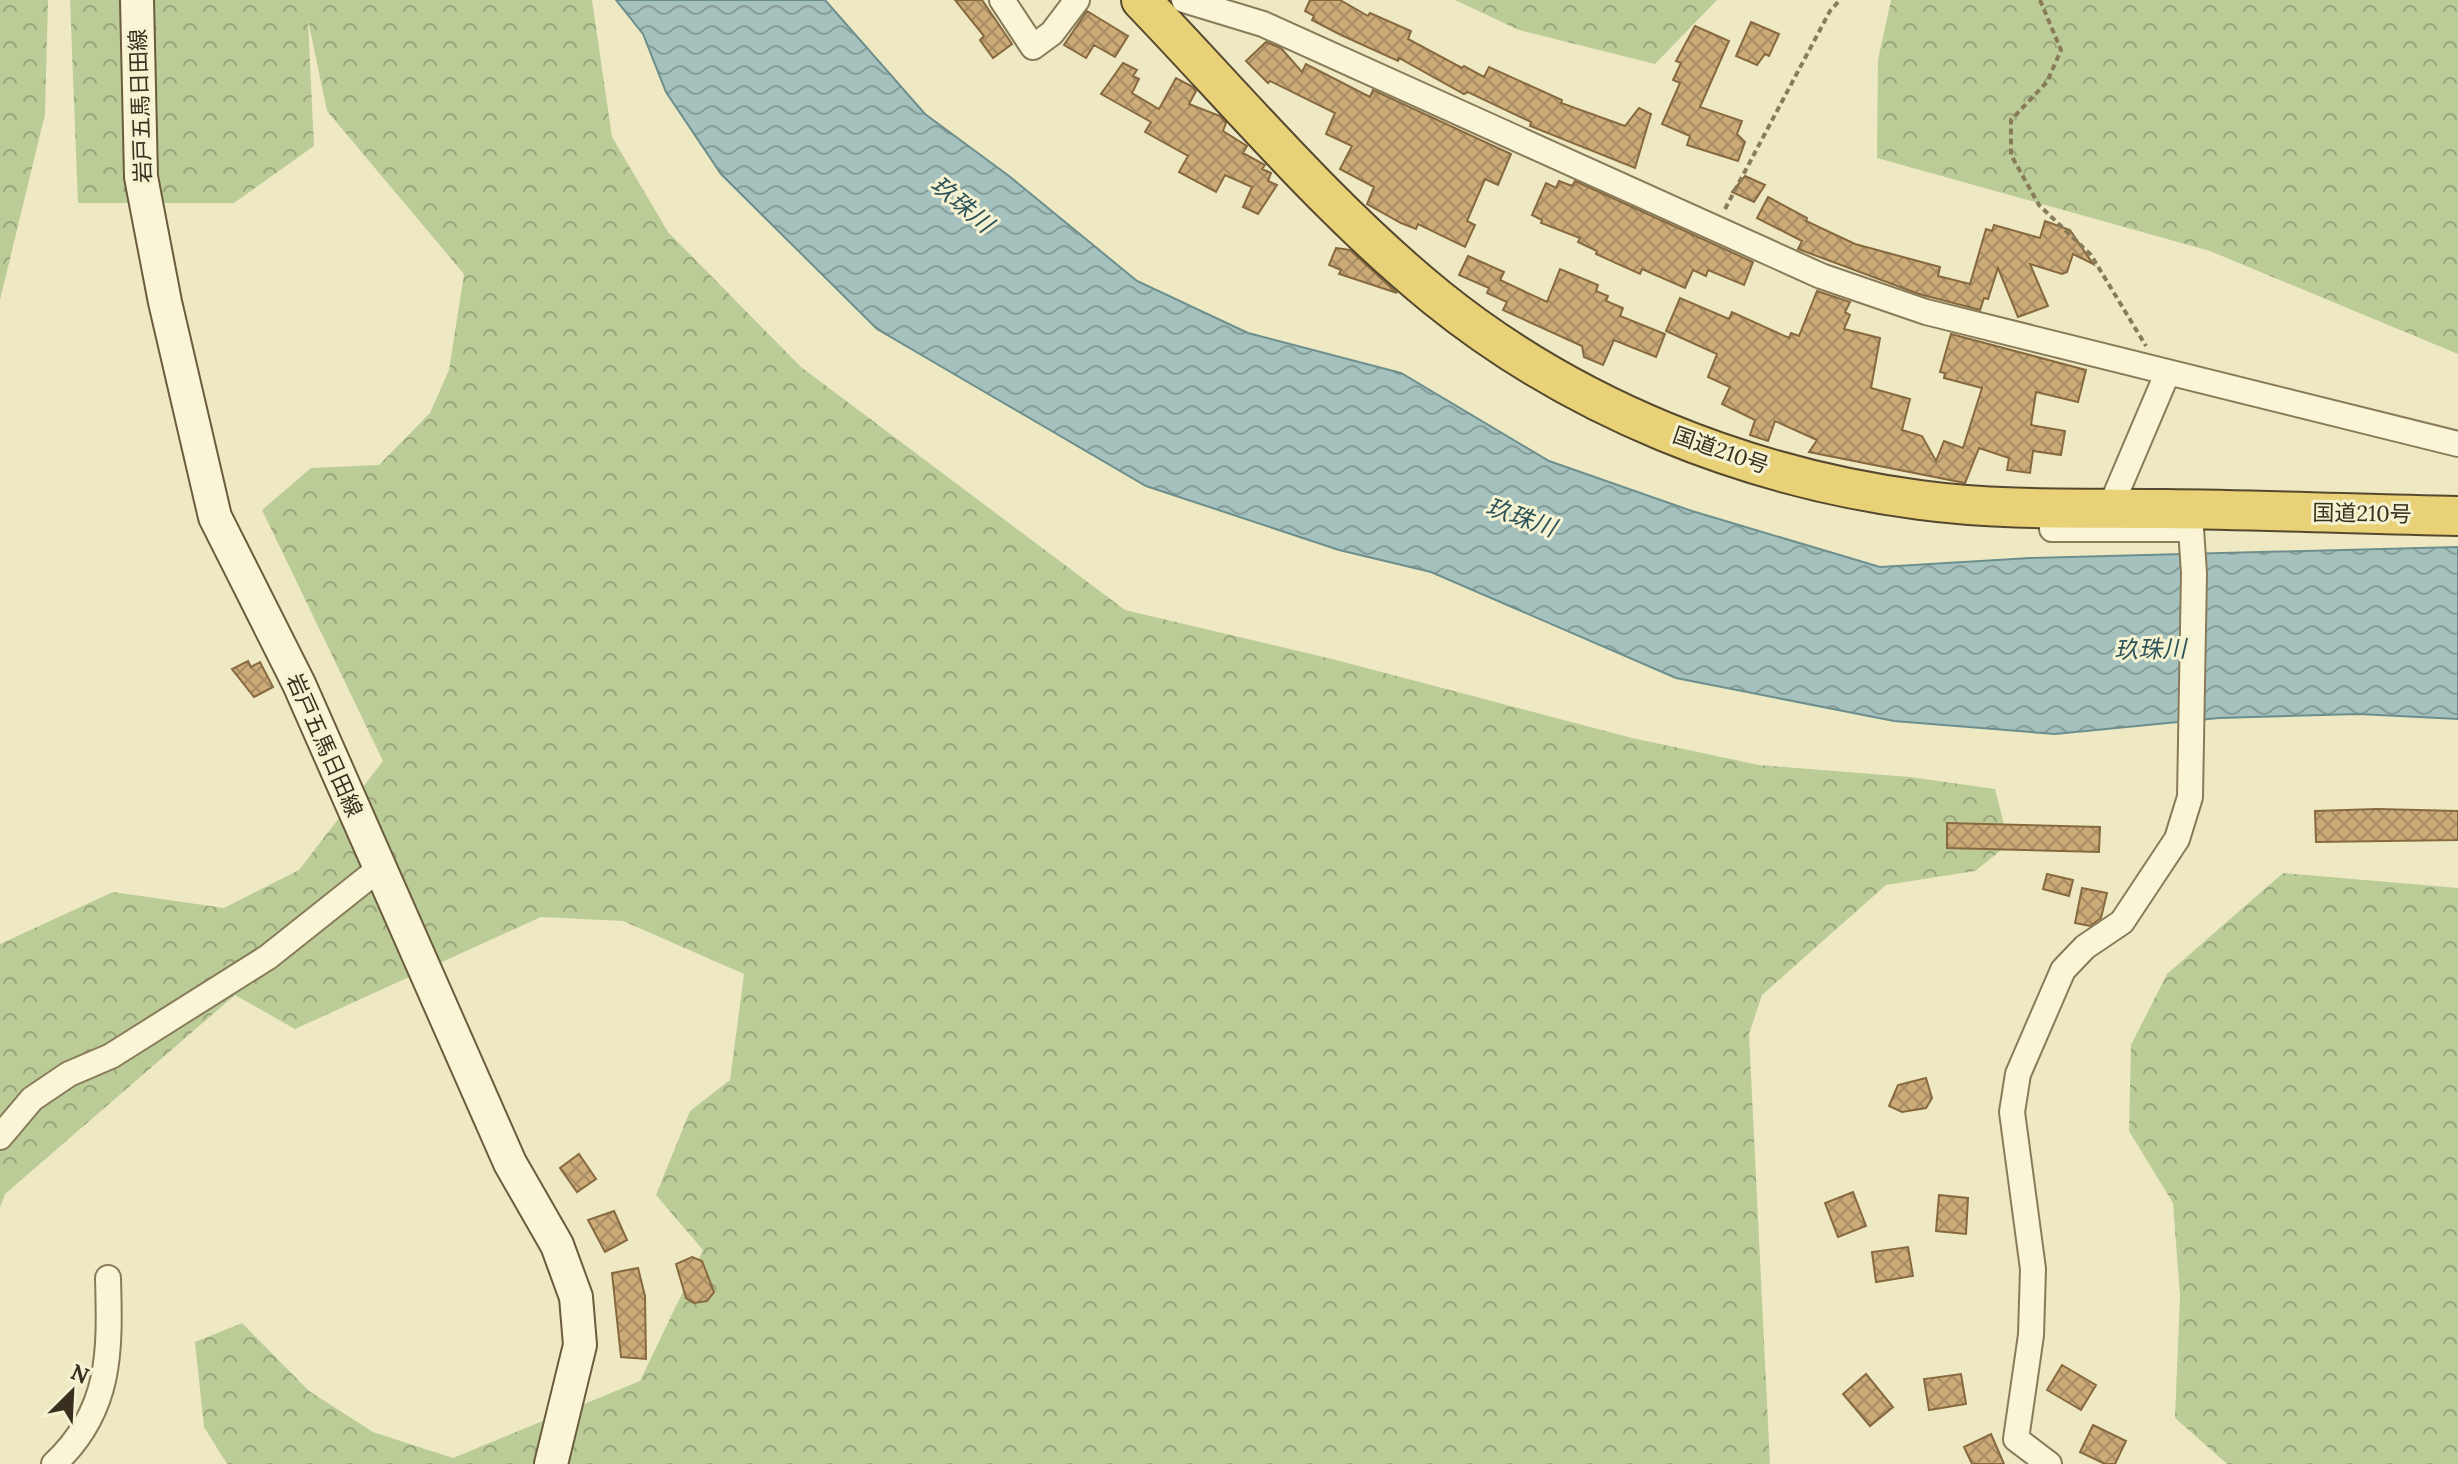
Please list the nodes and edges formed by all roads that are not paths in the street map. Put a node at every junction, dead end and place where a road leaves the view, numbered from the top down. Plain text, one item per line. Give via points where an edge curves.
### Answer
1 (137, 0) edge
2 (1002, 0) edge
3 (1077, 0) edge
4 (1141, 0) edge
5 (1184, 0) edge
6 (2157, 372) junction
7 (2458, 444) edge
8 (2051, 508) junction
9 (2110, 508) junction
10 (2458, 516) edge
11 (380, 868) junction
12 (0, 1137) edge
13 (108, 1278) dead end
14 (54, 1464) edge
15 (551, 1464) edge
16 (2049, 1464) edge

1 - 11 main road, 岩戸五馬日田線 via 141,177 215,517 299,684
2 - 3 street via 1042,40
4 - 8 highway, 国道210号 via 1385,253 1438,298 1578,392 1680,438 1793,475 1919,500
5 - 6 street via 1263,24 1821,276 1926,312
6 - 7 street
6 - 9 street
8 - 9 highway, 国道210号
8 - 16 street via 2052,529 2191,529 2194,573 2190,797 2177,839 2122,922 2063,970 2018,1074 2012,1112 2033,1269 2031,1335 2016,1439
9 - 10 highway, 国道210号
11 - 12 street via 268,957 32,1099
11 - 15 main road, 岩戸五馬日田線 via 510,1163 557,1245 576,1297 580,1345
13 - 14 street via 110,1355 95,1410 72,1447

